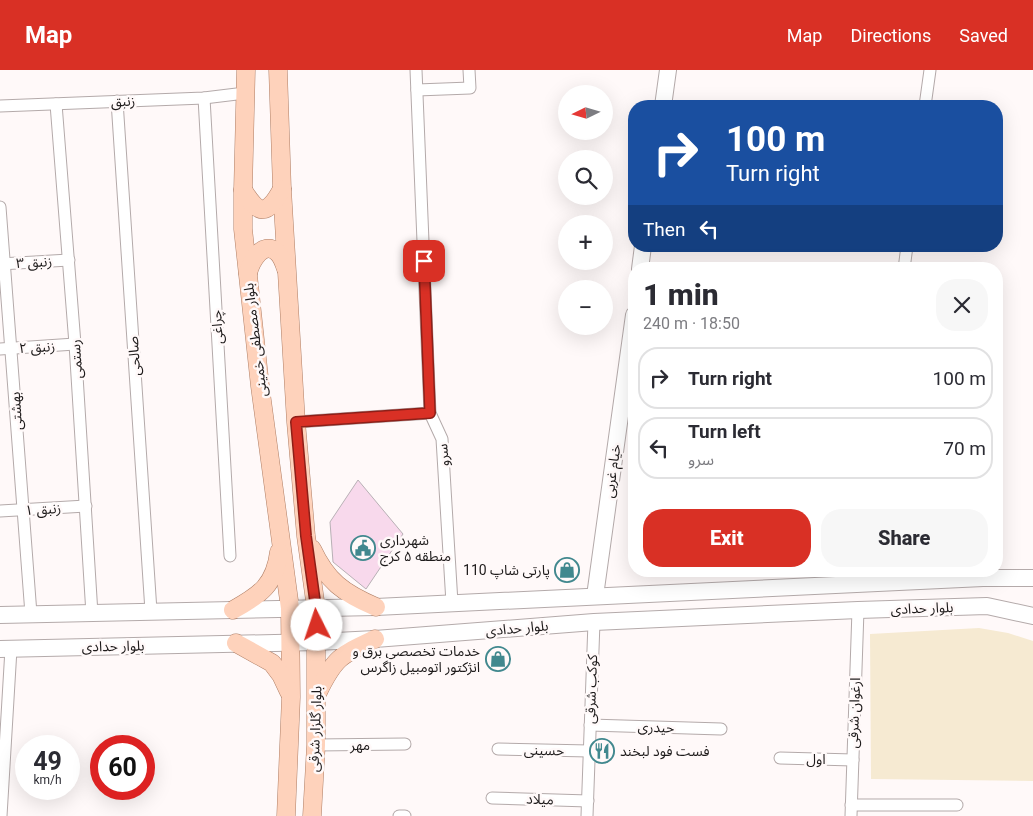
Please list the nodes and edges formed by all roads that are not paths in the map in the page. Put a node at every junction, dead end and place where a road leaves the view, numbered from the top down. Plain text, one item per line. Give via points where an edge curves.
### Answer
1 (246, 70) edge
2 (278, 70) edge
3 (416, 70) edge
4 (469, 70) edge
5 (668, 70) edge
6 (930, 70) edge
7 (417, 90) junction
8 (245, 93) junction
9 (204, 98) junction
10 (664, 100) edge
11 (926, 100) edge
12 (117, 101) junction
13 (56, 104) junction
14 (0, 106) edge
15 (282, 189) junction
16 (243, 190) junction
17 (0, 207) edge
18 (69, 260) junction
19 (2, 264) edge
20 (286, 270) junction
21 (248, 274) junction
22 (75, 344) junction
23 (6, 348) edge
24 (628, 358) edge
25 (430, 413) junction
26 (296, 422) junction
27 (86, 506) junction
28 (22, 510) junction
29 (0, 511) edge
30 (306, 536) junction
31 (281, 537) junction
32 (230, 556) dead end
33 (864, 577) edge
34 (1033, 578) edge
35 (595, 596) junction
36 (452, 603) junction
37 (376, 607) junction
38 (290, 608) junction
39 (316, 608) junction
40 (233, 610) junction
41 (858, 610) junction
42 (151, 611) junction
43 (31, 614) junction
44 (92, 614) junction
45 (0, 615) edge
46 (1033, 616) edge
47 (594, 622) junction
48 (375, 639) junction
49 (317, 642) junction
50 (236, 643) junction
51 (290, 643) junction
52 (5, 649) edge
53 (317, 695) junction
54 (291, 697) junction
55 (590, 725) junction
56 (721, 729) dead end
57 (405, 744) dead end
58 (316, 745) junction
59 (498, 748) dead end
60 (589, 751) junction
61 (780, 758) dead end
62 (853, 760) junction
63 (1, 790) edge
64 (492, 798) dead end
65 (588, 801) junction
66 (957, 805) dead end
67 (851, 810) edge
68 (1, 816) edge
69 (286, 816) edge
70 (312, 816) edge
71 (399, 816) edge
72 (405, 816) edge
73 (587, 816) edge

1 - 8 main road, بلوار مصطفی خمینی
2 - 15 main road
3 - 7 street, سرو
4 - 7 street via 470,88
5 - 10 main road
6 - 11 street
7 - 25 street, سرو
8 - 9 street, زنبق
8 - 16 main road, بلوار مصطفی خمینی
9 - 12 street, زنبق
9 - 32 street, چراغی
12 - 13 street, زنبق
12 - 42 street, صالحی
13 - 14 street, زنبق
13 - 18 street, رستمی
15 - 16 main road via 275,202 261,210 252,205
15 - 20 main road
16 - 21 main road, بلوار مصطفی خمینی
17 - 19 street, بهشتی
18 - 19 street, زنبق ۳
18 - 22 street, رستمی
19 - 23 street, بهشتی
20 - 21 main road via 278,252 272,249 256,256
20 - 26 main road
21 - 31 main road, بلوار مصطفی خمینی
22 - 23 street, زنبق ۲
22 - 27 street, رستمی
23 - 28 street, بهشتی
24 - 35 main road, خیام غربی
25 - 26 street
25 - 36 street, سرو via 442,439
26 - 30 main road
27 - 28 street, زنبق ۱
27 - 44 street, رستمی
28 - 29 street, زنبق ۱
28 - 43 street, بهشتی
30 - 37 main road via 328,578 354,598
30 - 39 main road
31 - 38 main road, بلوار مصطفی خمینی
31 - 40 main road via 278,563 270,583 255,598
33 - 34 main road, بلوار حدادی
33 - 35 main road, بلوار حدادی
35 - 36 main road, بلوار حدادی
36 - 37 main road, بلوار حدادی
37 - 39 main road, بلوار حدادی
38 - 39 main road, بلوار حدادی
38 - 40 main road, بلوار حدادی
38 - 51 main road, بلوار گلزار شرقی
39 - 49 main road, بلوار گلزار شرقی
40 - 42 main road, بلوار حدادی
41 - 46 main road, بلوار حدادی via 987,606
41 - 47 main road, بلوار حدادی
41 - 62 street, ارغوان شرقی
42 - 44 main road, بلوار حدادی
43 - 44 main road, بلوار حدادی
43 - 45 main road, بلوار حدادی
47 - 48 main road, بلوار حدادی
47 - 55 street, کوکب شرقی
48 - 49 main road, بلوار حدادی
48 - 53 main road via 346,652 335,663
49 - 51 main road, بلوار حدادی
49 - 53 main road, بلوار گلزار شرقی
50 - 51 main road, بلوار حدادی
50 - 52 main road, بلوار حدادی
50 - 54 main road via 272,663
51 - 54 main road, بلوار گلزار شرقی
52 - 63 street
53 - 58 main road, بلوار گلزار شرقی
54 - 69 main road, بلوار گلزار شرقی
55 - 56 street, حیدری
55 - 60 street, کوکب شرقی
57 - 58 street, مهر
58 - 70 main road, بلوار گلزار شرقی
59 - 60 street, حسینی
60 - 65 street, کوکب شرقی
61 - 62 street, اول
62 - 67 street, ارغوان شرقی
63 - 68 street
64 - 65 street, میلاد
65 - 73 street, کوکب شرقی
66 - 67 street
71 - 72 street

